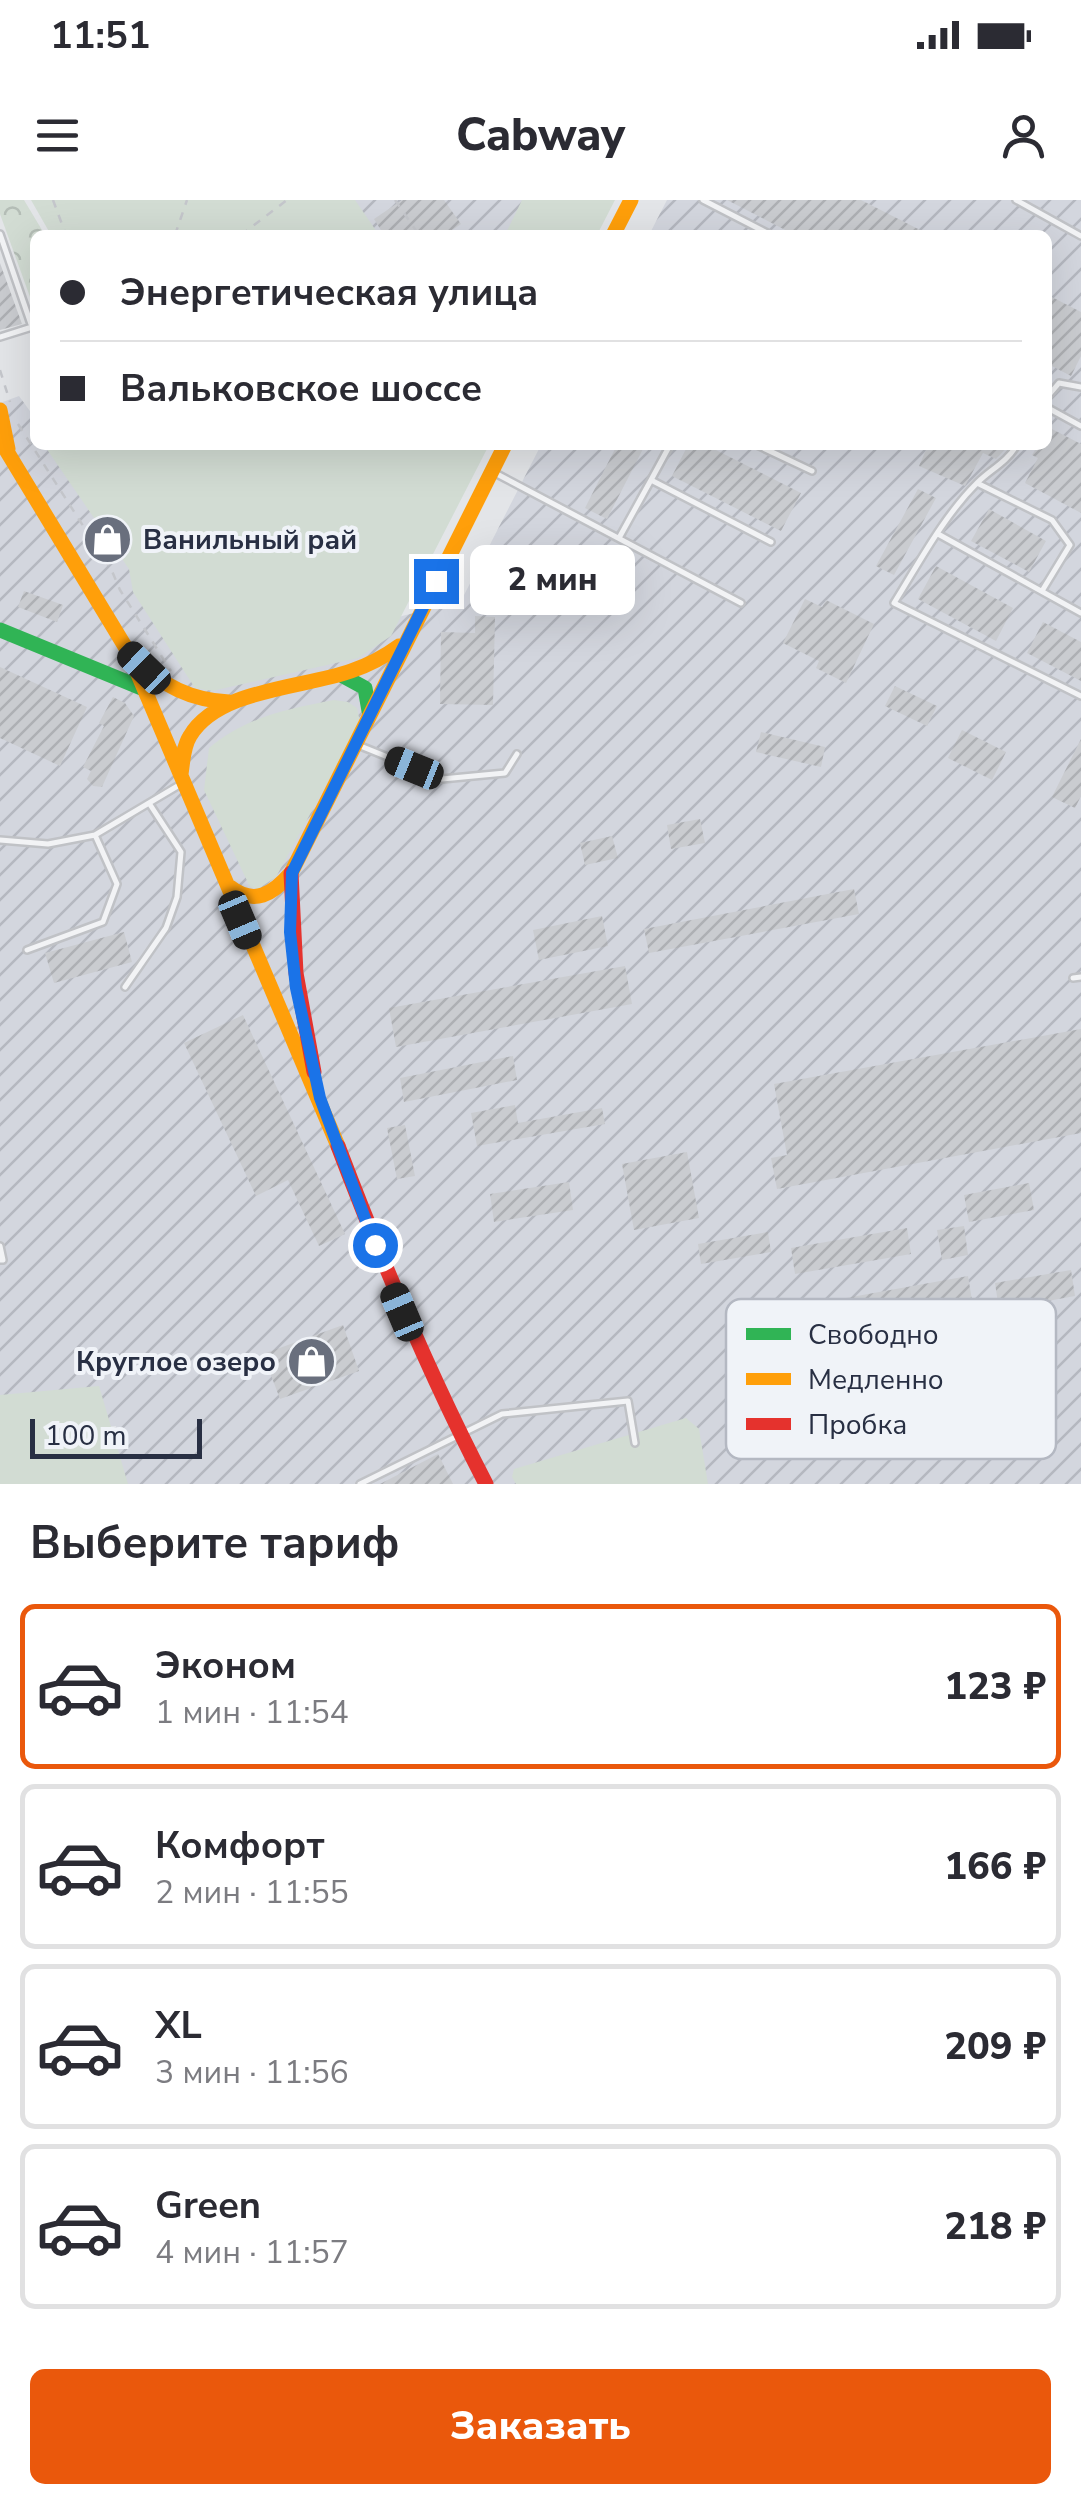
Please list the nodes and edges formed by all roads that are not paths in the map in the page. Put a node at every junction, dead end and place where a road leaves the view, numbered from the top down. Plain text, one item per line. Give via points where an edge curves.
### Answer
1 (631, 200) edge
2 (702, 200) edge
3 (1016, 200) edge
4 (616, 230) edge
5 (761, 230) edge
6 (0, 234) edge
7 (1081, 236) edge
8 (30, 321) edge
9 (30, 328) edge
10 (0, 337) edge
11 (1052, 378) edge
12 (1059, 382) junction
13 (1081, 387) edge
14 (1052, 391) edge
15 (0, 410) edge
16 (1052, 410) edge
17 (1081, 426) edge
18 (4, 445) edge
19 (502, 450) edge
20 (667, 450) edge
21 (768, 450) edge
22 (1014, 450) edge
23 (492, 471) junction
24 (812, 472) dead end
25 (651, 480) junction
26 (977, 482) junction
27 (938, 534) junction
28 (619, 538) junction
29 (771, 542) dead end
30 (1042, 591) junction
31 (741, 603) dead end
32 (1081, 613) edge
33 (0, 630) edge
34 (406, 640) junction
35 (129, 654) junction
36 (342, 676) junction
37 (144, 689) junction
38 (1081, 696) edge
39 (233, 702) junction
40 (369, 715) junction
41 (356, 744) junction
42 (517, 754) dead end
43 (182, 779) junction
44 (149, 803) junction
45 (95, 835) junction
46 (0, 840) edge
47 (292, 873) junction
48 (232, 894) junction
49 (27, 950) dead end
50 (1081, 976) edge
51 (1073, 978) dead end
52 (125, 987) dead end
53 (320, 1098) junction
54 (0, 1246) edge
55 (0, 1260) edge
56 (460, 1433) junction
57 (634, 1443) dead end
58 (360, 1484) edge
59 (486, 1484) edge

1 - 4 main road
2 - 5 lane
3 - 7 lane
6 - 8 lane
9 - 10 lane
11 - 12 lane
12 - 13 lane
12 - 14 lane
15 - 18 main road
16 - 17 lane
18 - 35 main road
19 - 23 main road
20 - 25 lane
21 - 24 lane
22 - 26 lane
23 - 28 lane
23 - 34 main road
25 - 28 lane
25 - 29 lane
26 - 27 lane
26 - 30 lane via 1052,520 1070,545
27 - 30 lane
27 - 38 lane via 894,603
28 - 31 lane
30 - 32 lane
33 - 37 main road
34 - 36 main road via 376,664
34 - 40 main road
35 - 37 main road
35 - 39 main road via 175,693
36 - 39 main road
36 - 40 main road via 359,682
37 - 43 main road
39 - 43 main road via 197,726 184,753
40 - 41 main road
41 - 42 lane via 442,780 505,773
41 - 47 main road
43 - 44 lane
43 - 48 main road
44 - 45 lane
44 - 52 lane via 181,852 176,897 166,928
45 - 46 lane via 48,844
45 - 49 lane via 117,884 103,922
47 - 48 main road via 264,897
47 - 53 main road via 296,988
48 - 53 main road
50 - 51 lane
53 - 56 main road via 386,1274
54 - 55 lane
56 - 57 lane via 502,1414 628,1401
56 - 58 lane
56 - 59 main road

